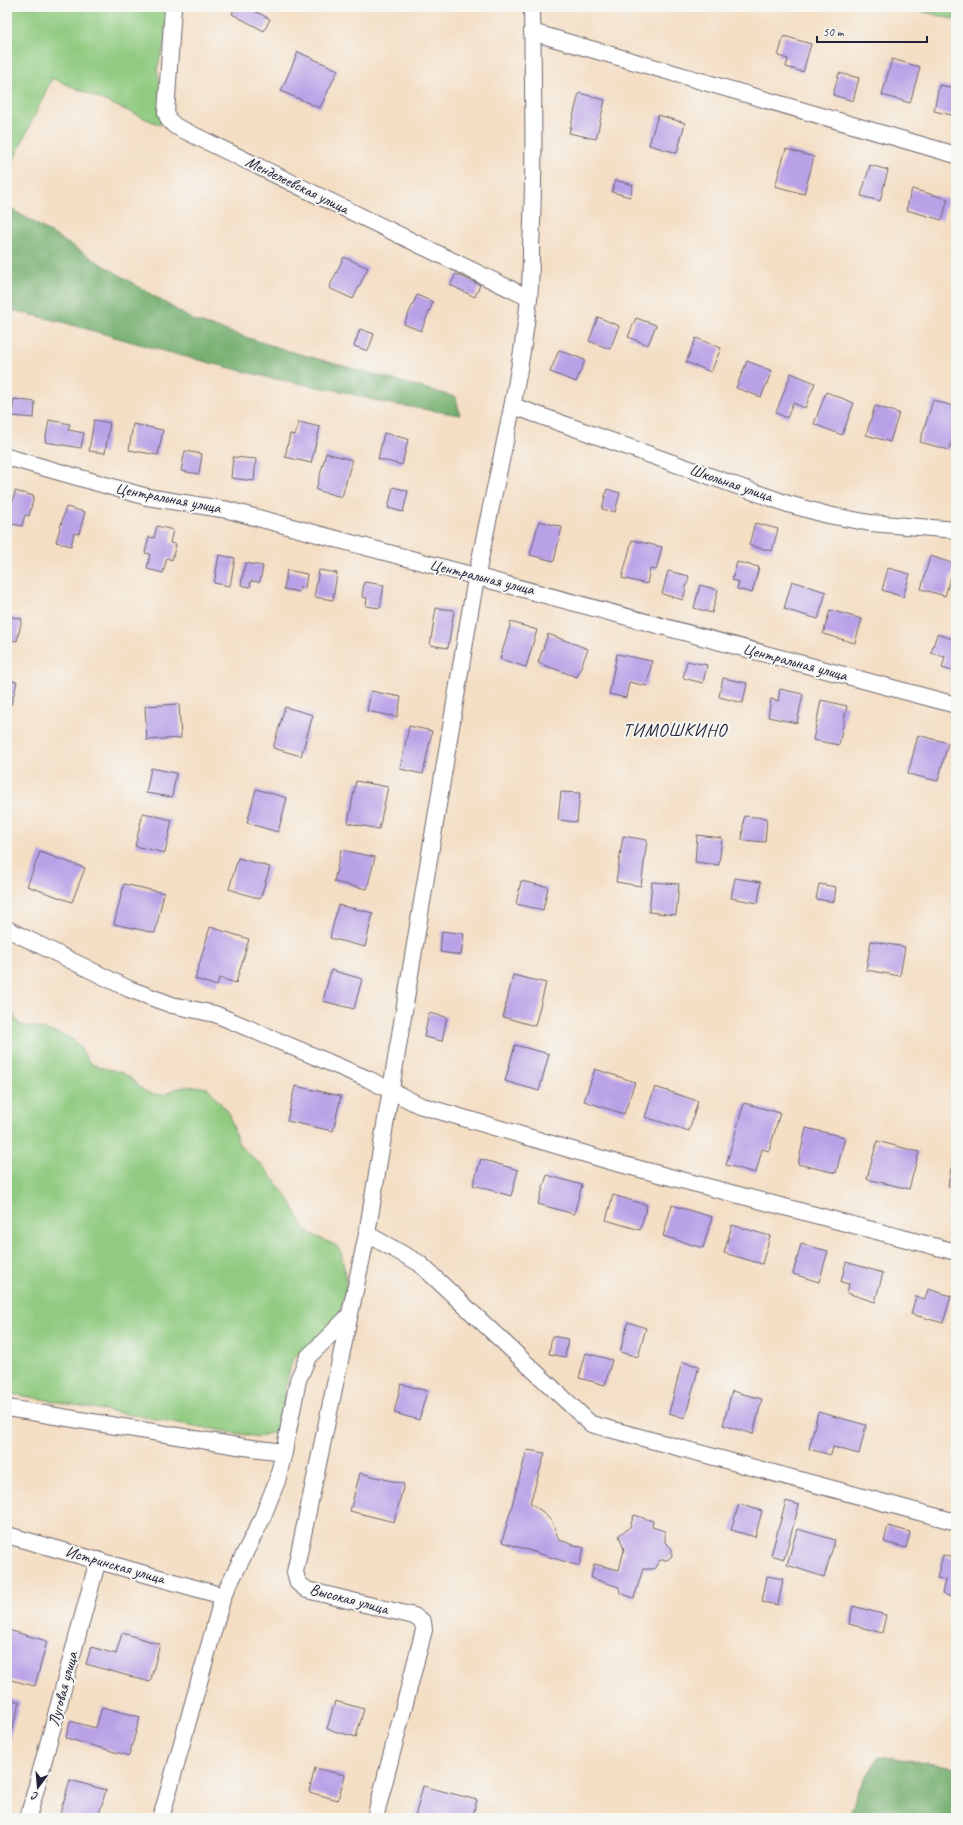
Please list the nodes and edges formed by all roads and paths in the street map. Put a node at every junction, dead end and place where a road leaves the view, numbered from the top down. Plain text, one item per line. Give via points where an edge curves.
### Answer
1 (173, 7) edge
2 (532, 7) edge
3 (532, 32) junction
4 (956, 155) edge
5 (529, 298) junction
6 (513, 406) junction
7 (7, 457) edge
8 (956, 530) edge
9 (476, 575) junction
10 (956, 705) edge
11 (7, 929) edge
12 (391, 1092) junction
13 (367, 1234) junction
14 (956, 1252) edge
15 (348, 1316) junction
16 (7, 1408) edge
17 (284, 1452) junction
18 (956, 1522) edge
19 (7, 1535) edge
20 (98, 1560) junction
21 (223, 1596) junction
22 (28, 1818) edge
23 (161, 1818) edge
24 (375, 1818) edge

1 - 5 street, Менделеевская улица via 166,113 175,126
2 - 3 street
3 - 4 street
3 - 5 street via 533,216
5 - 6 street
6 - 8 street, Школьная улица via 788,504 870,523
6 - 9 street
7 - 9 street, Центральная улица via 147,497 228,510
9 - 10 street, Центральная улица
9 - 12 street
11 - 12 street via 128,989 172,1005 215,1014 368,1079
12 - 13 street
12 - 14 street via 419,1105 613,1162
13 - 15 street
13 - 18 street via 419,1263 591,1424
15 - 17 street via 308,1357 298,1380
15 - 24 street, Высокая улица via 295,1572 298,1583 307,1590 414,1616 423,1622 424,1630
16 - 17 street
17 - 21 street via 277,1481 261,1521
19 - 20 street, Истринская улица
20 - 21 street, Истринская улица
20 - 22 street, Луговая улица
21 - 23 street

